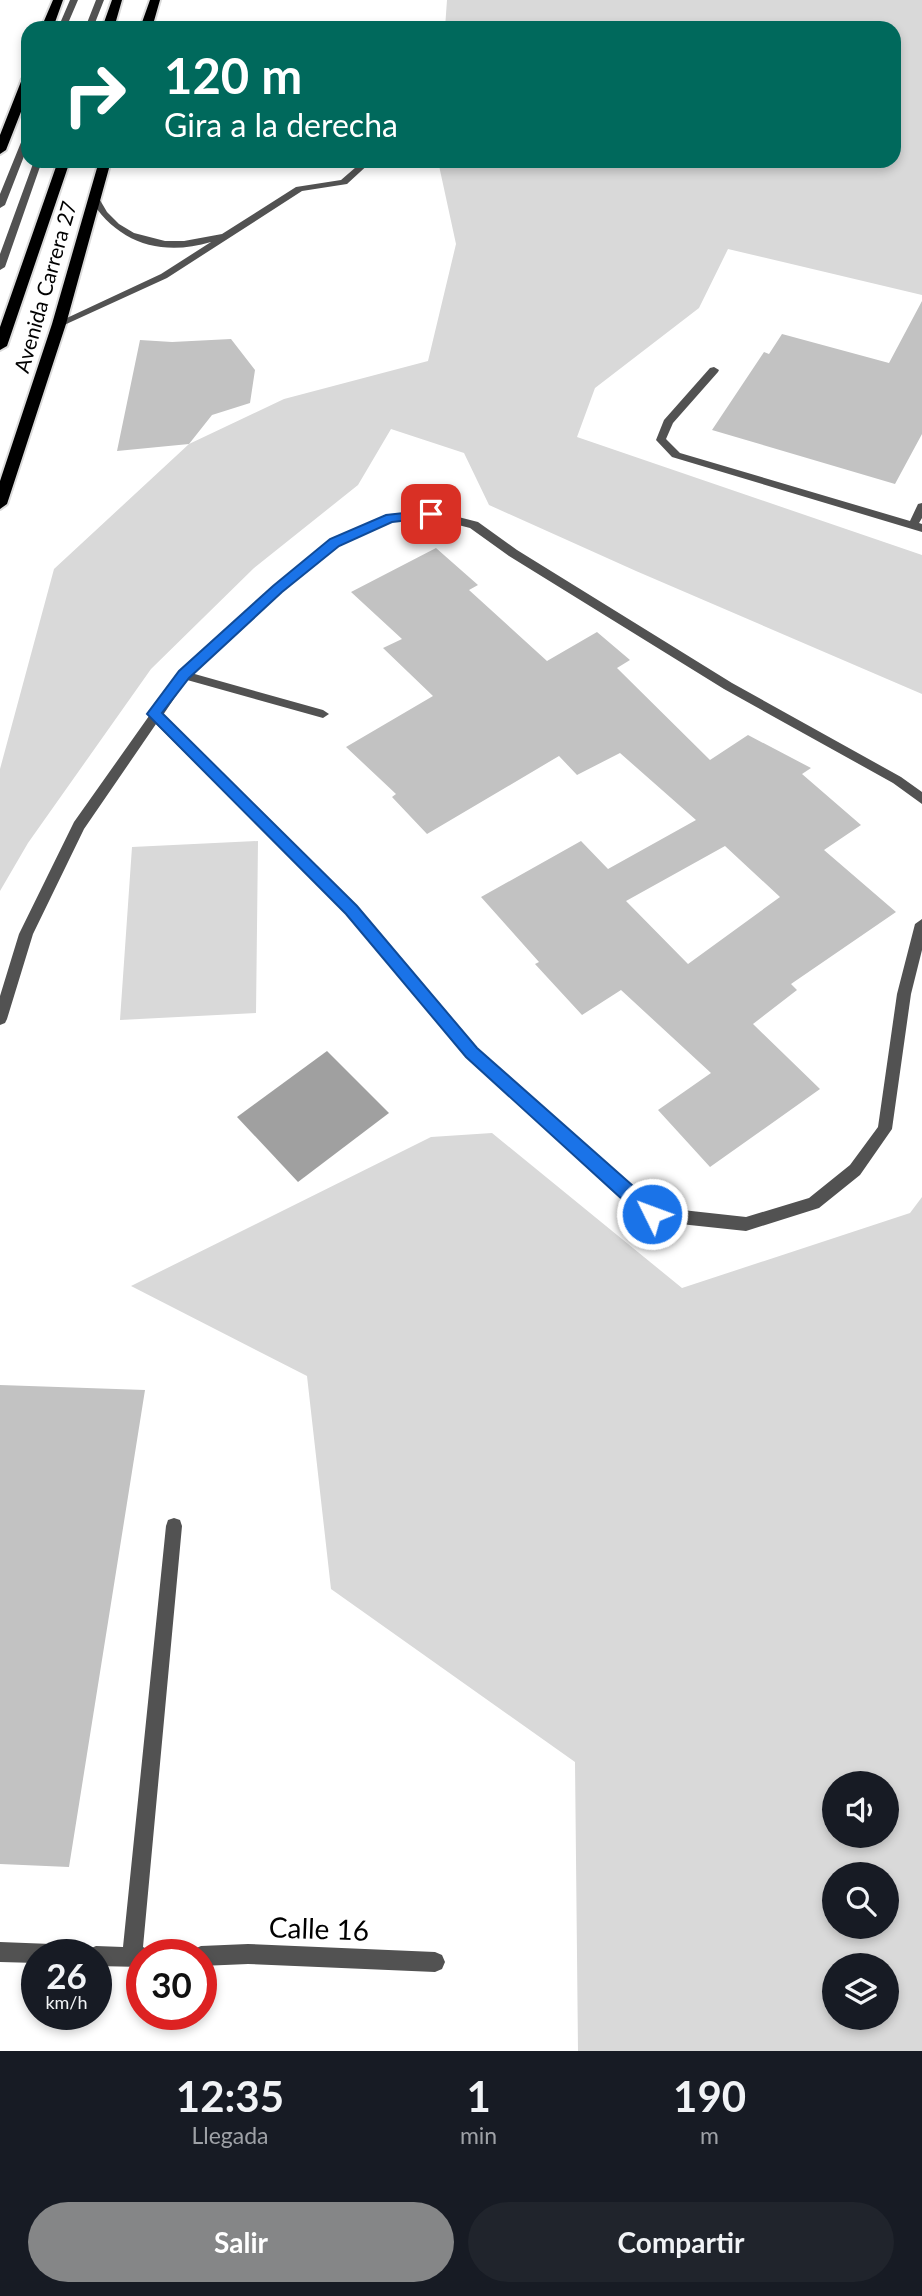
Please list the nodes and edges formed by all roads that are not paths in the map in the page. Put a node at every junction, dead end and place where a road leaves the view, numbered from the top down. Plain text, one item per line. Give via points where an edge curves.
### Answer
1 (58, 0) edge
2 (74, 0) edge
3 (100, 0) edge
4 (117, 0) edge
5 (155, 0) edge
6 (50, 21) edge
7 (65, 21) edge
8 (92, 21) edge
9 (110, 21) edge
10 (148, 21) edge
11 (21, 97) edge
12 (0, 150) edge
13 (21, 152) edge
14 (35, 168) edge
15 (62, 168) edge
16 (103, 168) edge
17 (360, 168) edge
18 (94, 197) junction
19 (0, 205) edge
20 (243, 226) junction
21 (0, 267) edge
22 (59, 324) junction
23 (0, 346) edge
24 (714, 370) dead end
25 (0, 504) edge
26 (922, 507) edge
27 (918, 526) edge
28 (184, 674) junction
29 (154, 714) junction
30 (323, 714) dead end
31 (922, 799) edge
32 (922, 924) edge
33 (0, 1018) edge
34 (174, 1526) dead end
35 (139, 1939) edge
36 (0, 1952) edge
37 (21, 1953) edge
38 (217, 1955) edge
39 (435, 1962) dead end

1 - 6 highway
2 - 7 street
3 - 8 street
4 - 9 highway
5 - 10 highway
11 - 12 highway
13 - 19 street
14 - 21 street
15 - 23 highway
16 - 18 highway, Avenida Carrera 27
17 - 20 street via 344,182 299,189
18 - 20 street via 112,224 144,241 190,243
18 - 22 highway, Avenida Carrera 27
20 - 22 street via 164,276
22 - 25 highway, Avenida Carrera 27
24 - 27 street via 668,422 661,440 676,455
26 - 27 street
28 - 29 street
28 - 30 street
28 - 31 street via 335,542 390,518 431,514 474,525 727,686 897,780
29 - 32 street via 351,910 472,1052 652,1214 746,1224 814,1203 855,1170 885,1129 904,994
29 - 33 street via 79,826 52,876 26,934
34 - 35 street
36 - 37 street
38 - 39 street, Calle 16

